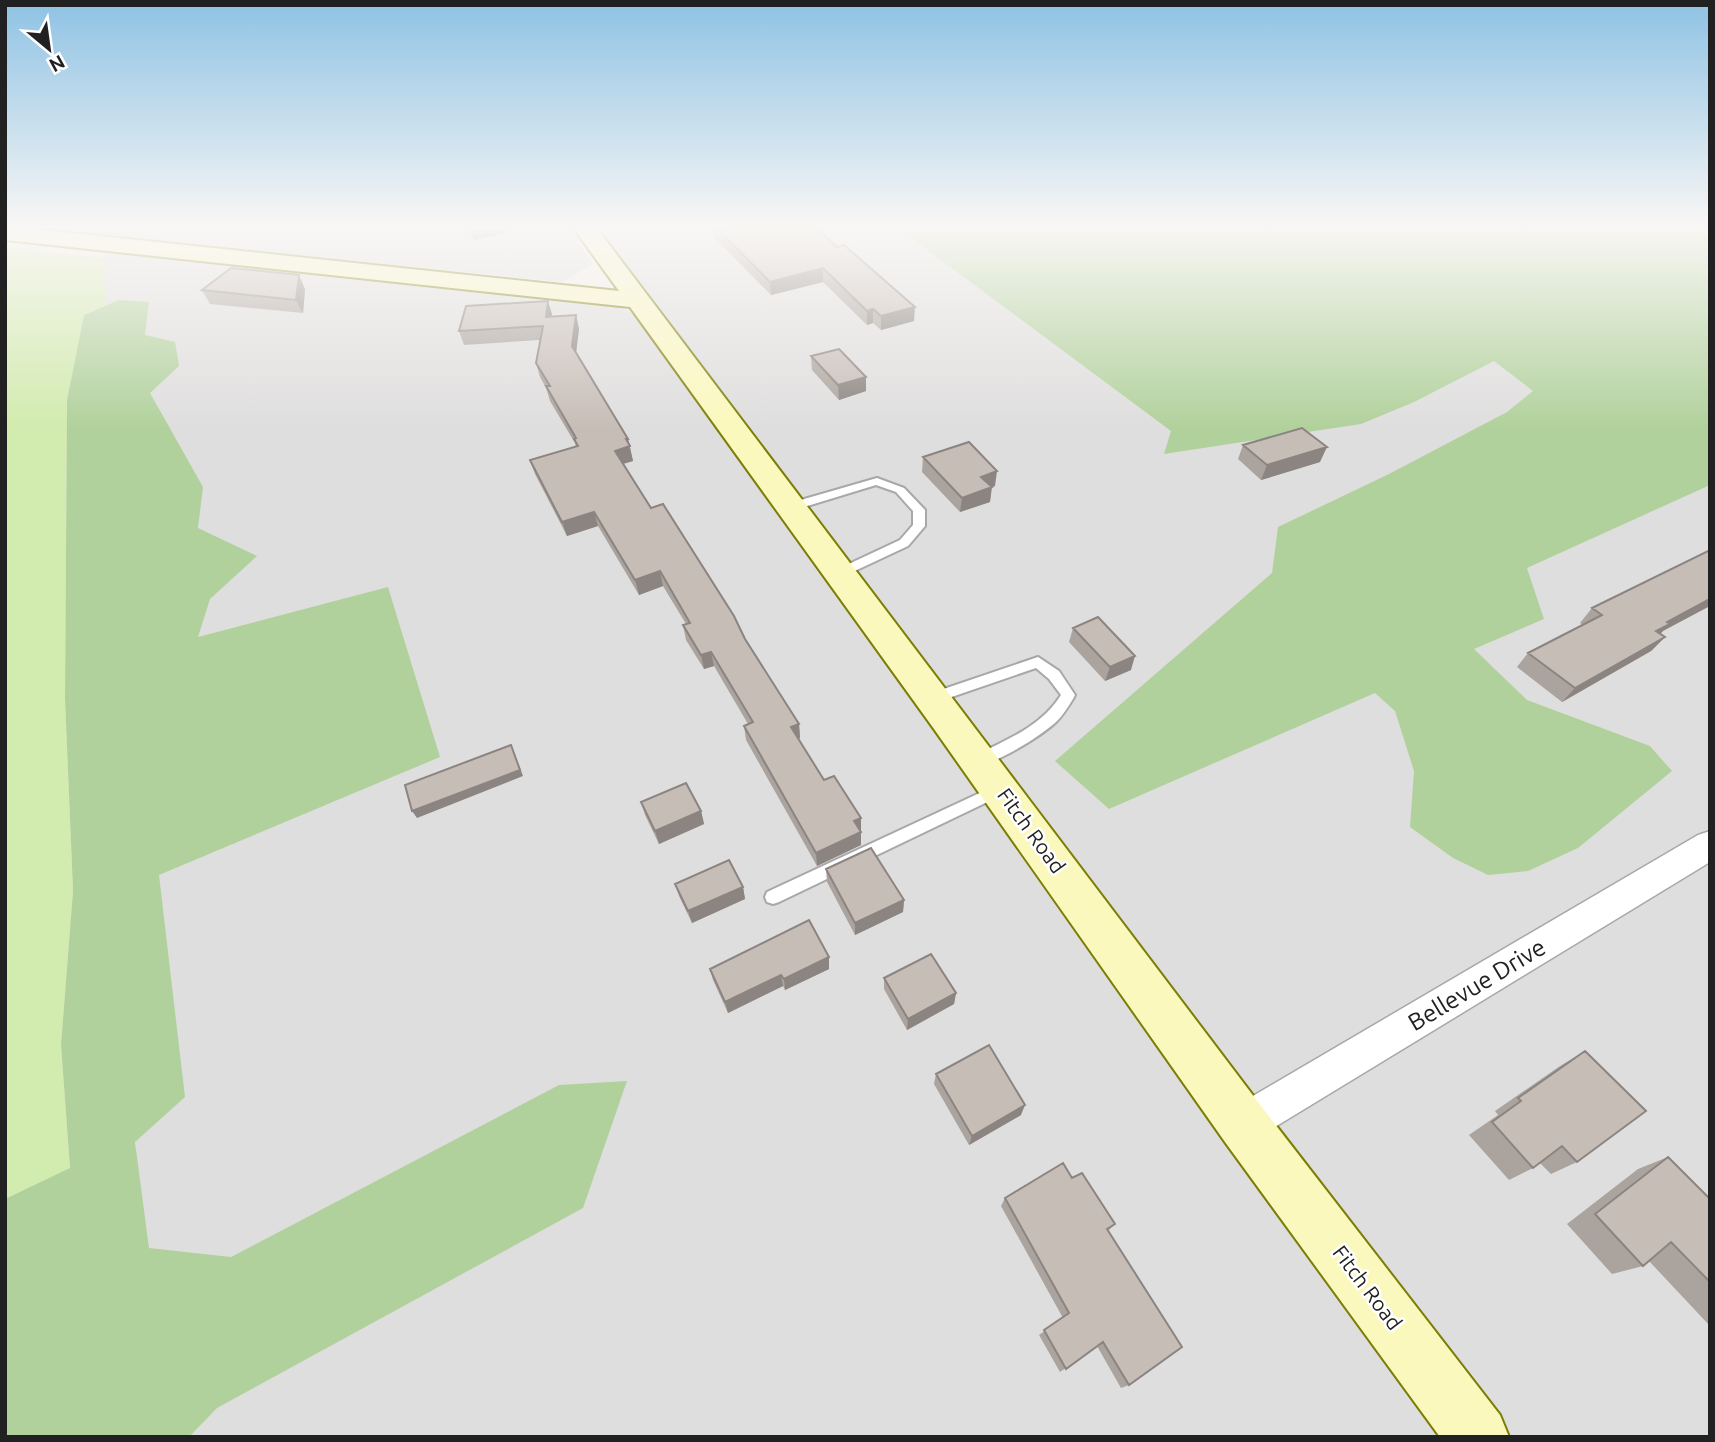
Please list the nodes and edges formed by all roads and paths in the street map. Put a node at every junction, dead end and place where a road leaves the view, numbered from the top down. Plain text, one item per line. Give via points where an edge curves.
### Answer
1 (572, 293) edge
2 (630, 293) edge
3 (635, 300) junction
4 (791, 508) junction
5 (840, 573) junction
6 (934, 698) junction
7 (990, 775) junction
8 (1710, 845) edge
9 (773, 897) dead end
10 (1243, 1124) junction
11 (1478, 1437) edge

1 - 3 street
2 - 3 street, Fitch Road
3 - 4 street, Fitch Road
4 - 5 street, Fitch Road
4 - 5 lane via 877,481 900,490 919,510 919,526 904,543
5 - 6 street, Fitch Road
6 - 7 street, Fitch Road
6 - 7 lane via 1038,662 1068,695 1059,712
7 - 9 lane
7 - 10 street, Fitch Road
8 - 10 street, Bellevue Drive
10 - 11 street, Fitch Road

